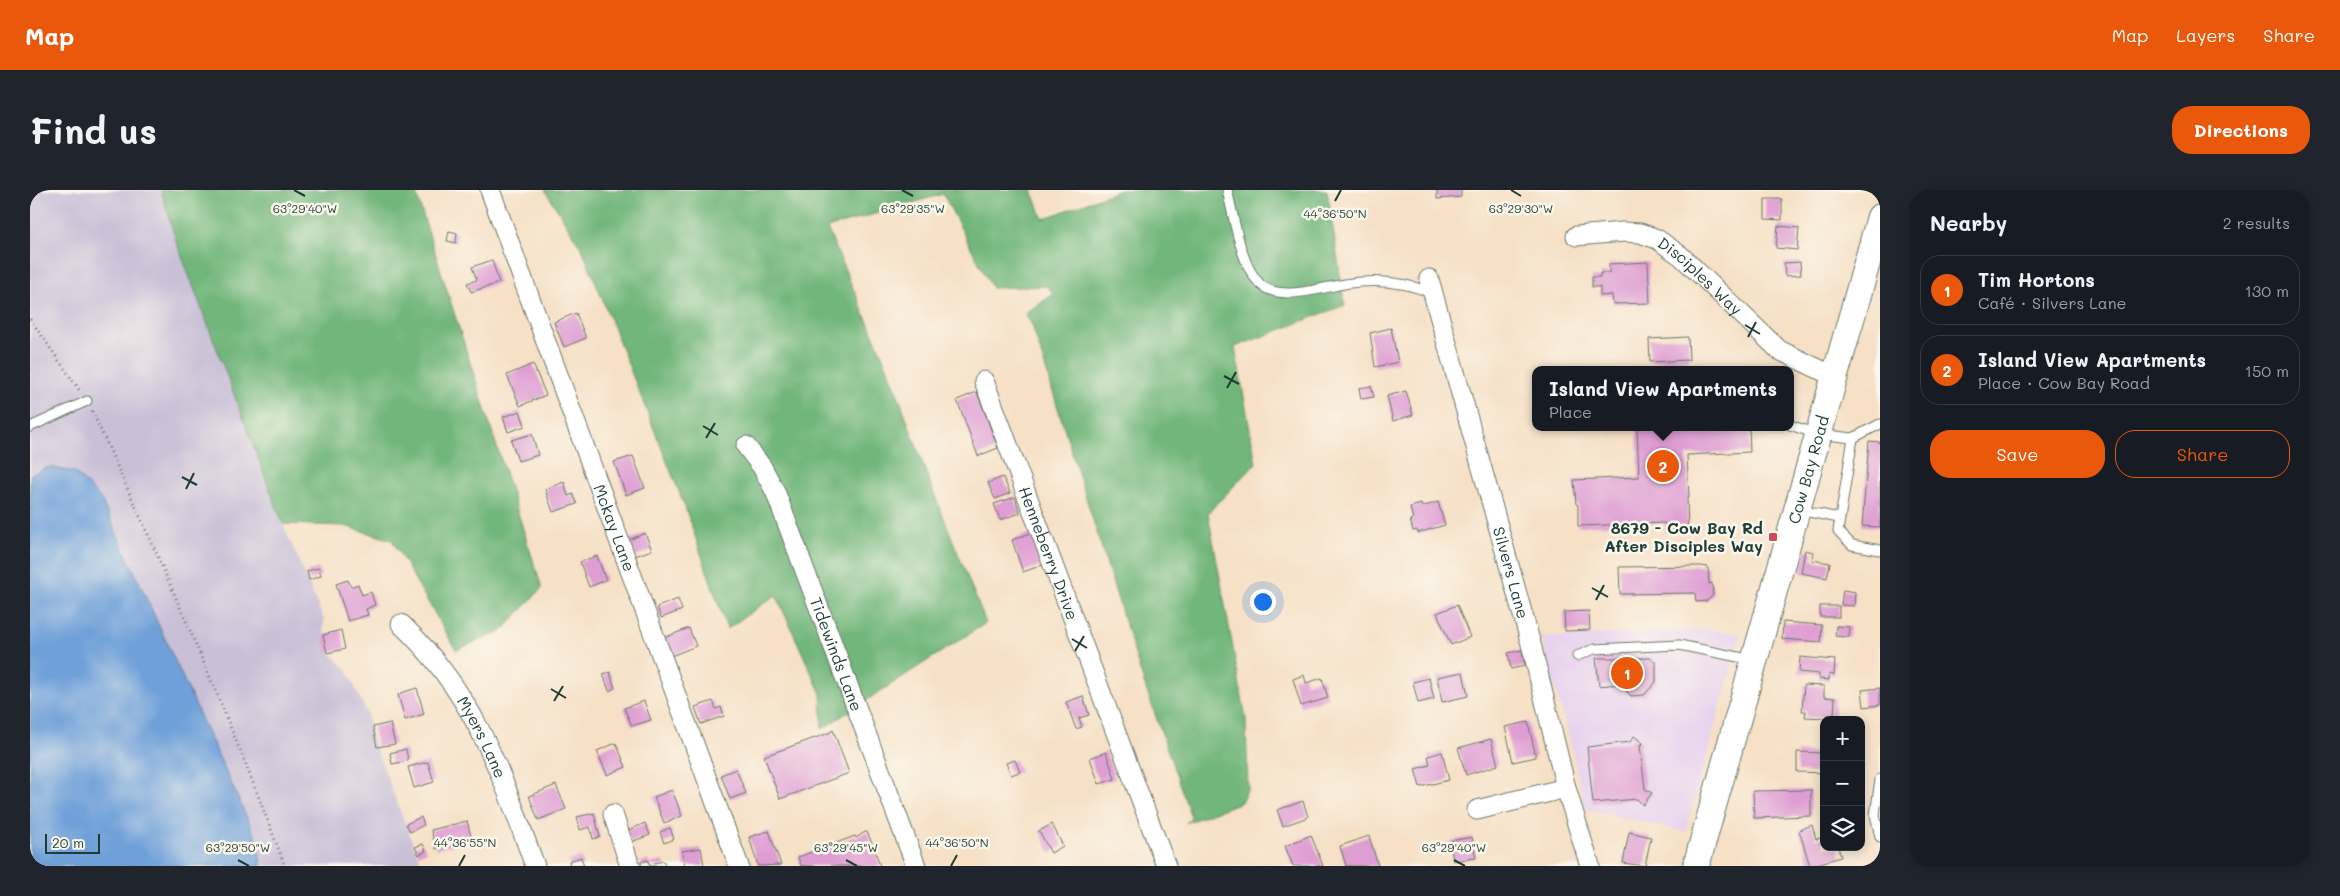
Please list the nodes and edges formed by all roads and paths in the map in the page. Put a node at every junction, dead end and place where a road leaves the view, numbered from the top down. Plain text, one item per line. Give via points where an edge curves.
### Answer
1 (490, 190) edge
2 (1227, 190) edge
3 (1880, 217) edge
4 (1576, 236) dead end
5 (1431, 287) joint
6 (30, 319) edge
7 (1833, 376) junction
8 (984, 381) dead end
9 (87, 401) junction
10 (1880, 424) edge
11 (1794, 426) edge
12 (30, 427) edge
13 (1817, 434) junction
14 (1853, 438) junction
15 (746, 446) dead end
16 (1796, 509) junction
17 (1839, 518) junction
18 (1880, 550) edge
19 (401, 624) dead end
20 (1577, 656) dead end
21 (1753, 660) junction
22 (1880, 778) edge
23 (1566, 788) junction
24 (1477, 810) dead end
25 (613, 814) dead end
26 (1704, 832) junction
27 (1880, 837) edge
28 (285, 866) edge
29 (535, 866) edge
30 (630, 866) edge
31 (739, 866) edge
32 (916, 866) edge
33 (1166, 866) edge
34 (1590, 866) edge
35 (1696, 866) edge
36 (1712, 866) edge

1 - 31 street, Mckay Lane
2 - 5 lane via 1245,260 1260,284 1281,294 1360,282
3 - 7 main road, Cow Bay Road
4 - 7 street, Disciples Way via 1623,232 1657,239 1681,256 1779,350
5 - 23 street, Silvers Lane via 1531,644
6 - 9 path
7 - 13 main road, Cow Bay Road
8 - 33 street, Henneberry Drive
9 - 12 lane
9 - 28 path via 236,737
10 - 14 lane
11 - 13 lane
13 - 14 lane
13 - 16 main road, Cow Bay Road
14 - 17 lane
15 - 32 street, Tidewinds Lane via 775,491
16 - 17 lane
16 - 21 main road, Cow Bay Road
17 - 18 lane via 1838,531 1852,545
19 - 29 street, Myers Lane via 437,662 473,715 489,747
20 - 21 lane via 1594,649 1679,645
21 - 26 main road, Cow Bay Road
22 - 27 lane via 1875,815
23 - 24 street
23 - 34 street, Silvers Lane
25 - 30 street
26 - 35 main road, Cow Bay Road
26 - 36 main road

